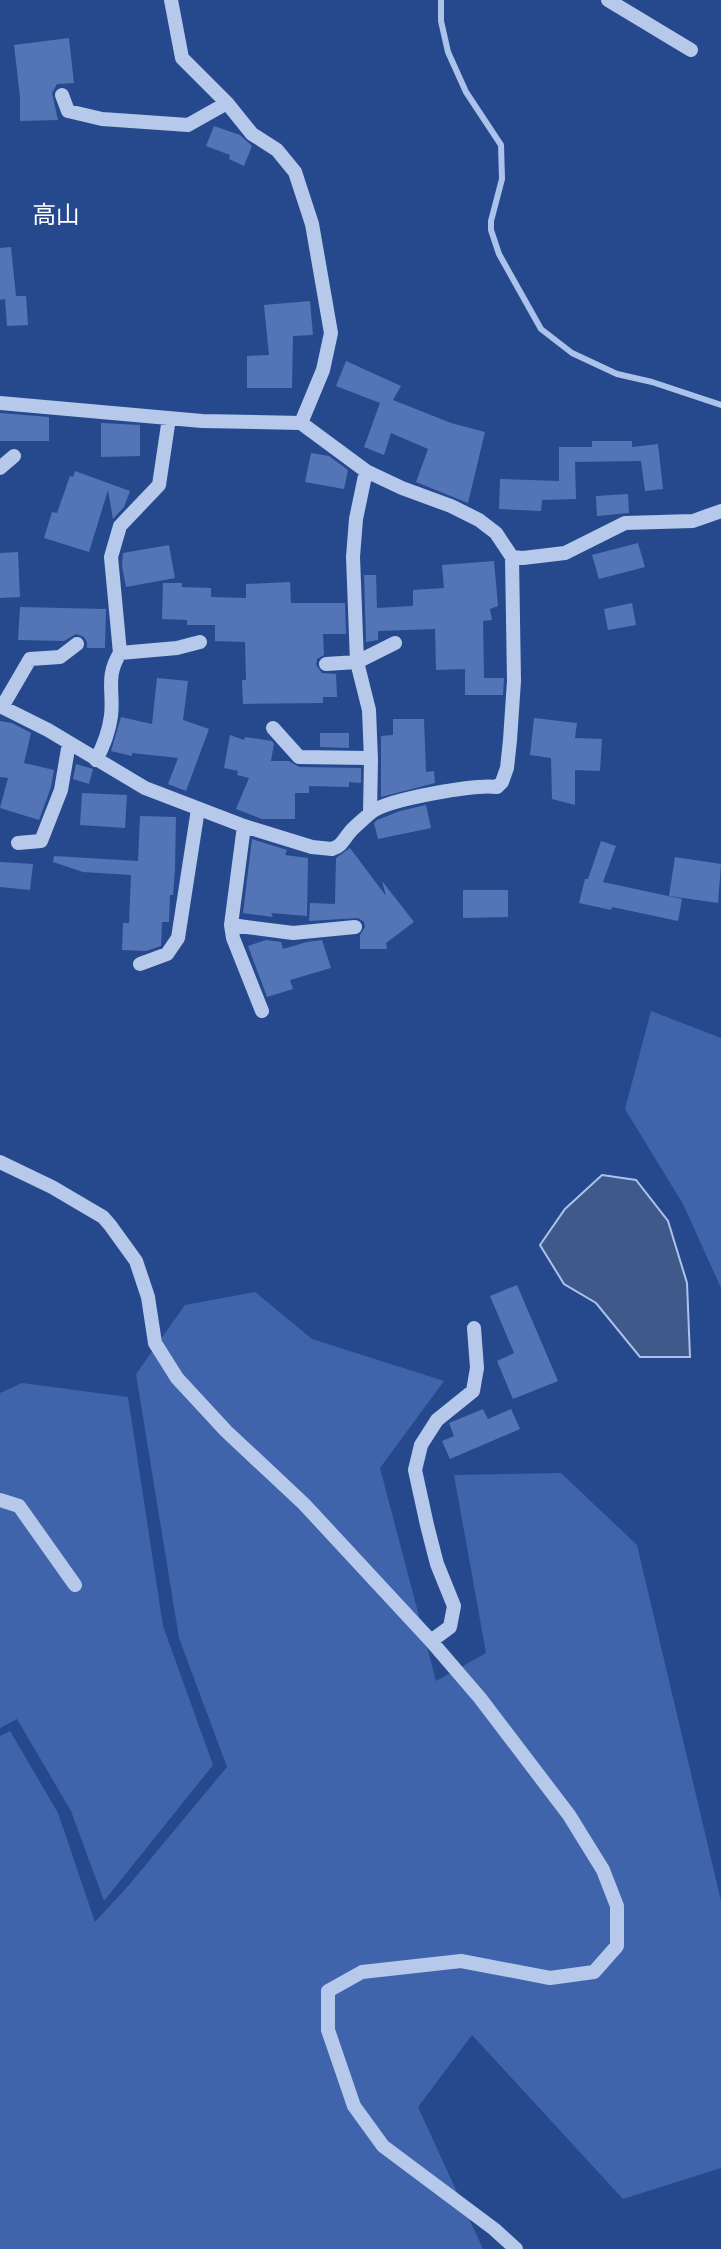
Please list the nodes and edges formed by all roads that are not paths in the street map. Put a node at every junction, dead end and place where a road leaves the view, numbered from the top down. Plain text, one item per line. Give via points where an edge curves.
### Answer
1 (171, 0) edge
2 (608, 0) edge
3 (691, 50) dead end
4 (62, 95) dead end
5 (227, 103) junction
6 (0, 403) edge
7 (169, 418) junction
8 (301, 423) junction
9 (14, 456) dead end
10 (0, 468) edge
11 (366, 471) junction
12 (721, 511) edge
13 (512, 557) junction
14 (200, 642) dead end
15 (395, 643) dead end
16 (77, 644) dead end
17 (120, 653) junction
18 (357, 662) junction
19 (326, 664) dead end
20 (1, 706) edge
21 (273, 728) dead end
22 (69, 743) junction
23 (96, 760) junction
24 (371, 760) junction
25 (198, 809) junction
26 (370, 813) junction
27 (244, 826) junction
28 (18, 843) dead end
29 (231, 925) junction
30 (355, 927) dead end
31 (140, 964) dead end
32 (262, 1011) dead end
33 (0, 1162) edge
34 (474, 1328) dead end
35 (0, 1500) edge
36 (75, 1585) dead end
37 (431, 1641) junction
38 (516, 2249) edge

1 - 5 street via 182,58
2 - 3 street
4 - 5 street via 68,111 102,119 188,125
5 - 8 street via 295,172 312,224 331,333 323,370
6 - 7 street
7 - 8 street
7 - 17 street via 159,485 120,526 111,557
8 - 11 street
9 - 10 street
11 - 13 street via 479,520 496,533
11 - 18 street via 353,557
12 - 13 street via 693,521 625,523 565,553
13 - 26 street via 514,681 502,782
14 - 17 street
15 - 18 street
16 - 20 street via 60,657 30,659
17 - 23 street via 110,678 111,716
18 - 19 street
18 - 24 street via 369,710
20 - 22 street
21 - 24 street via 299,757
22 - 23 street
22 - 28 street via 61,790 41,841
23 - 25 street via 145,788
24 - 26 street
25 - 27 street
25 - 31 street via 178,938 167,954
26 - 27 street via 332,849
27 - 29 street
29 - 30 street via 293,933
29 - 32 street
33 - 37 street via 103,1217 136,1261 155,1343 177,1378
34 - 37 street via 473,1391 437,1420 421,1445 415,1470 437,1564 454,1606 450,1627
35 - 36 street via 19,1506
37 - 38 street via 480,1698 590,1848 617,1906 617,1946 594,1972 550,1978 461,1961 362,1972 328,1991 328,2030 354,2106 383,2146

